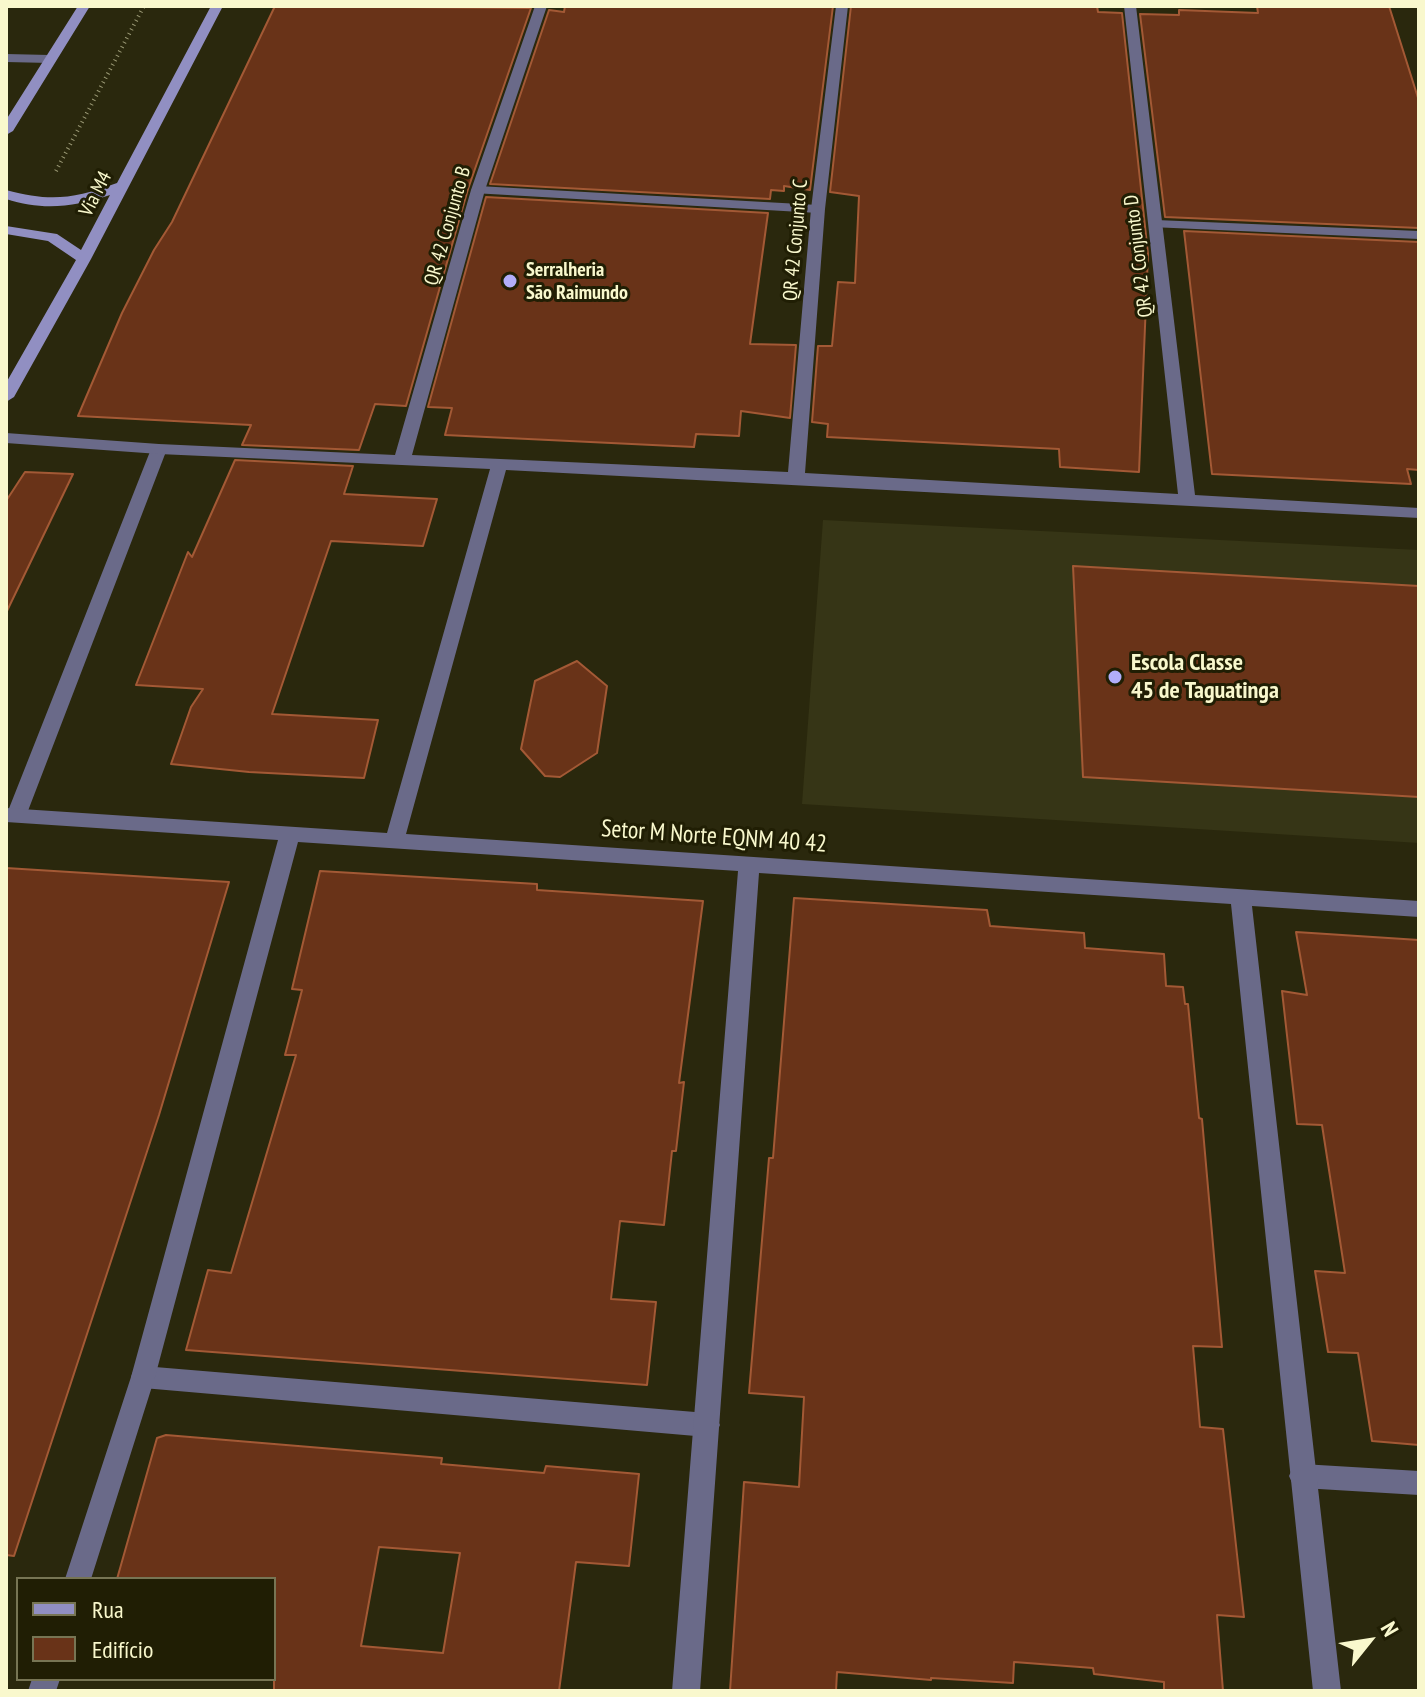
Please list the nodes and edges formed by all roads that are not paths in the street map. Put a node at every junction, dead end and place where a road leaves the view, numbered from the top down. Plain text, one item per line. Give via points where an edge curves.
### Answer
1 (84, 6) edge
2 (217, 6) edge
3 (541, 6) edge
4 (842, 6) edge
5 (1130, 6) edge
6 (6, 58) edge
7 (50, 59) junction
8 (6, 131) edge
9 (122, 186) junction
10 (478, 190) junction
11 (6, 194) edge
12 (818, 209) junction
13 (1156, 224) junction
14 (6, 230) edge
15 (1419, 235) edge
16 (84, 259) junction
17 (6, 397) edge
18 (6, 438) edge
19 (159, 449) junction
20 (402, 460) junction
21 (499, 466) junction
22 (796, 478) junction
23 (1187, 501) junction
24 (1419, 513) edge
25 (11, 816) edge
26 (290, 834) junction
27 (394, 842) junction
28 (749, 865) junction
29 (1241, 898) junction
30 (1419, 909) edge
31 (143, 1377) junction
32 (707, 1425) junction
33 (1302, 1476) junction
34 (1419, 1483) edge
35 (79, 1577) edge
36 (686, 1691) edge
37 (1327, 1691) edge

1 - 7 main road
2 - 9 main road, Via M4
3 - 10 street, QR 42 Conjunto B
4 - 12 street, QR 42 Conjunto C
5 - 13 street, QR 42 Conjunto D
6 - 7 street
7 - 8 main road
9 - 11 main road via 81,201 38,204
9 - 16 main road, Via M4
10 - 12 street
10 - 20 street, QR 42 Conjunto B
12 - 22 street, QR 42 Conjunto C
13 - 15 street
13 - 23 street, QR 42 Conjunto D
14 - 16 main road via 52,237
16 - 17 main road, Via M4
18 - 19 street
19 - 20 street
19 - 25 street
20 - 21 street
21 - 22 street
21 - 27 street
22 - 23 street
23 - 24 street
25 - 26 street, Setor M Norte EQNM 40 42
26 - 27 street, Setor M Norte EQNM 40 42
26 - 31 street
27 - 28 street, Setor M Norte EQNM 40 42
28 - 29 street, Setor M Norte EQNM 40 42
28 - 32 street
29 - 30 street, Setor M Norte EQNM 40 42
29 - 33 street
31 - 32 street
31 - 35 street
32 - 36 street
33 - 34 street
33 - 37 street

